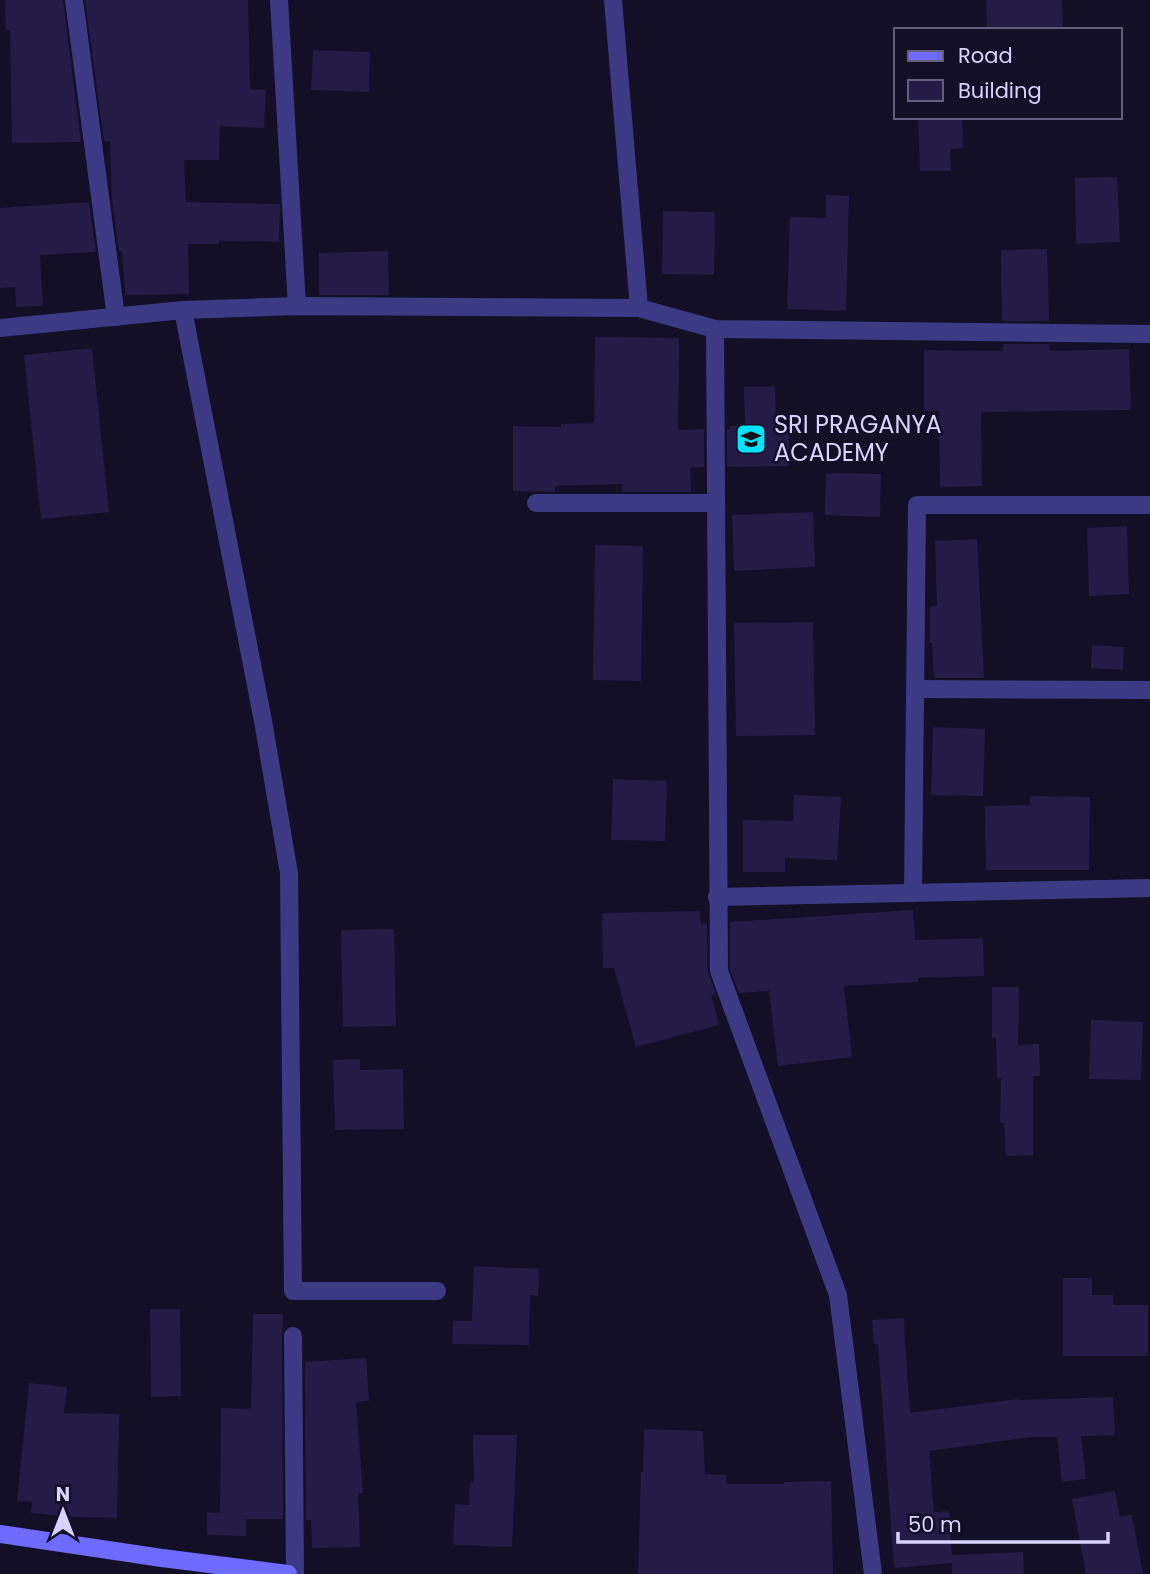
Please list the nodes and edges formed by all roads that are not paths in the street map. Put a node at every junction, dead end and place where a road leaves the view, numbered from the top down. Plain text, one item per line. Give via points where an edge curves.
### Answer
1 (74, 0) edge
2 (279, 0) edge
3 (613, 0) edge
4 (297, 306) junction
5 (639, 308) junction
6 (183, 310) junction
7 (116, 317) junction
8 (0, 328) edge
9 (715, 329) junction
10 (1150, 334) edge
11 (536, 503) dead end
12 (716, 503) junction
13 (1150, 505) edge
14 (915, 689) junction
15 (1150, 690) edge
16 (1150, 888) edge
17 (913, 893) junction
18 (717, 897) junction
19 (437, 1290) dead end
20 (293, 1336) dead end
21 (0, 1534) edge
22 (288, 1574) edge
23 (295, 1574) edge
24 (873, 1574) edge

1 - 7 street
2 - 4 street
3 - 5 street
4 - 5 street
4 - 6 street
5 - 9 street
6 - 7 street
6 - 19 street via 289,873 293,1290
7 - 8 street
9 - 10 street
9 - 12 street
11 - 12 street
12 - 18 street
13 - 14 street via 917,505
14 - 15 street
14 - 17 street
16 - 17 street
17 - 18 street
18 - 24 street via 719,971 838,1295
20 - 23 street
21 - 22 main road

